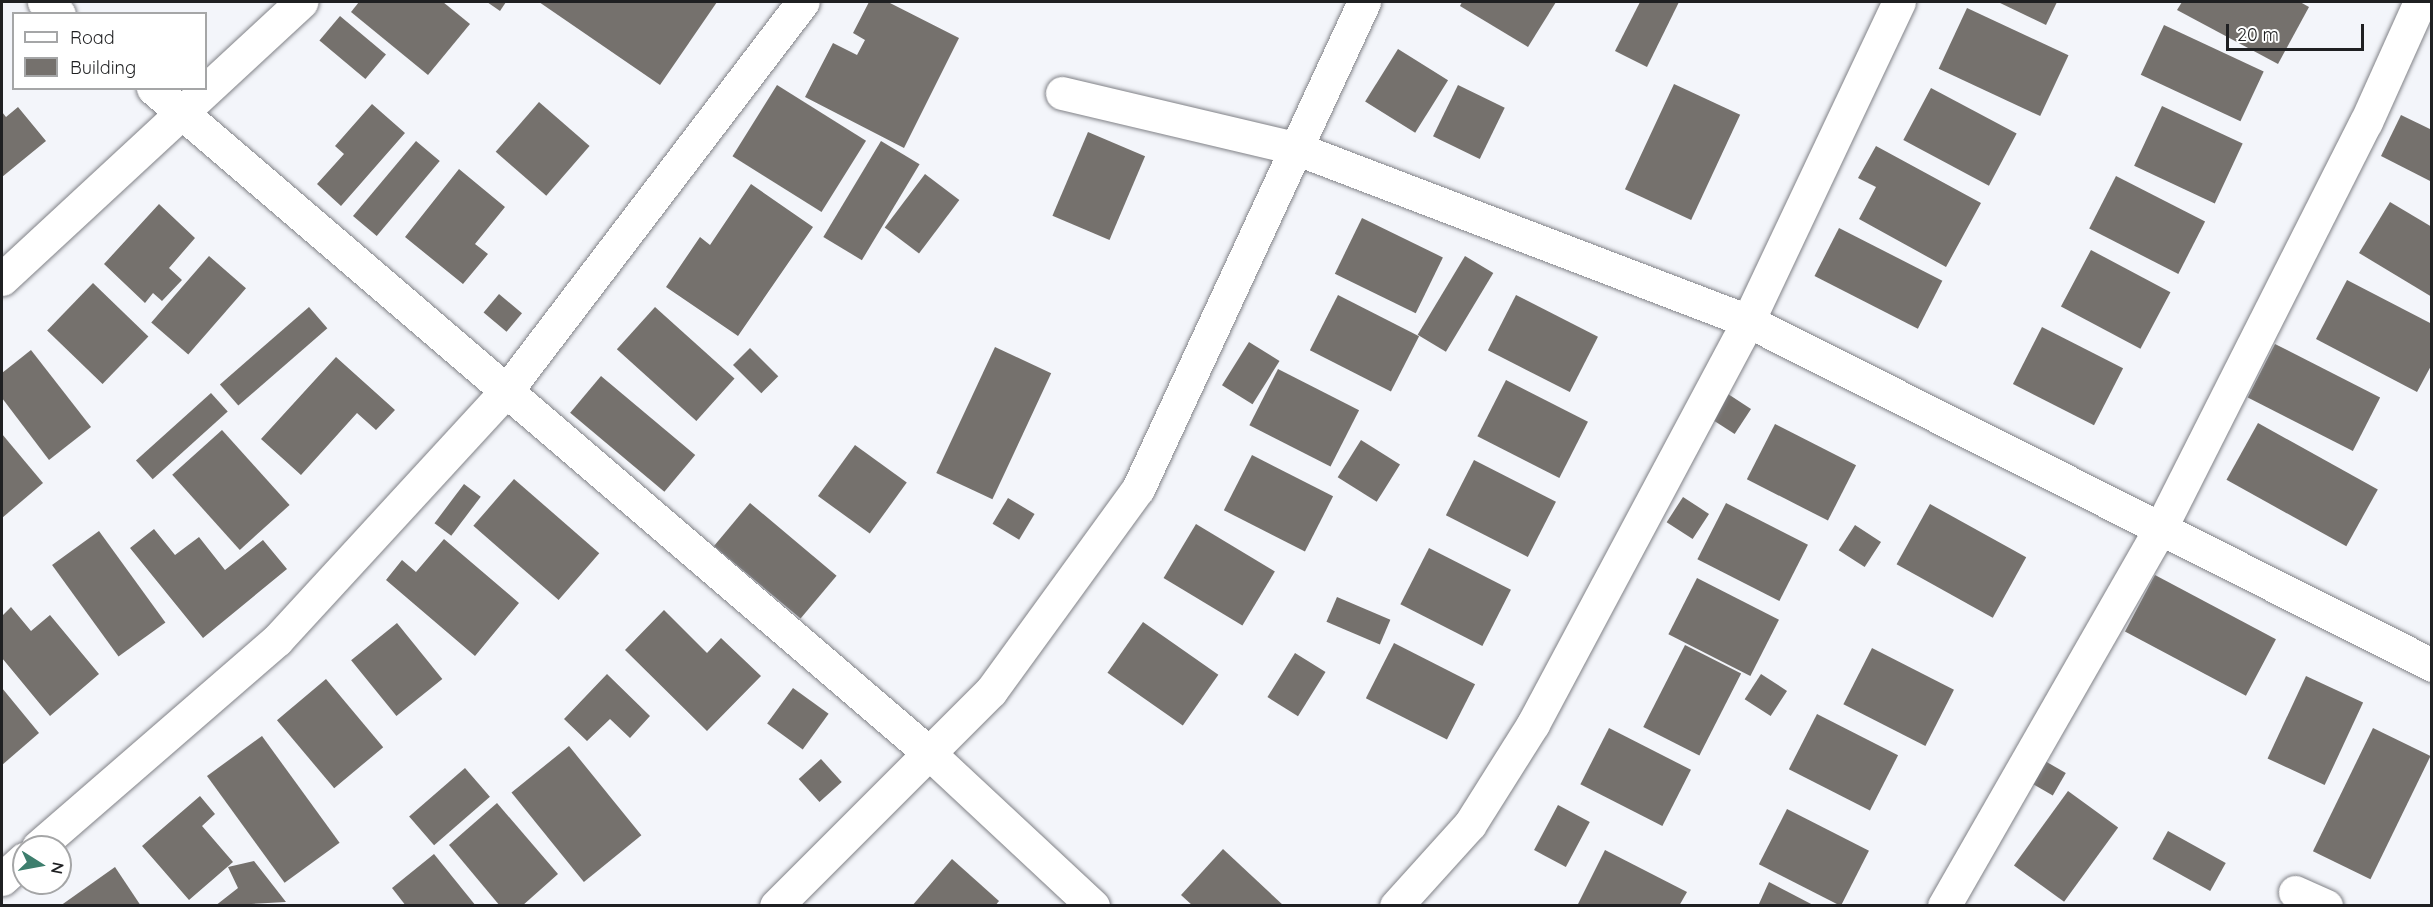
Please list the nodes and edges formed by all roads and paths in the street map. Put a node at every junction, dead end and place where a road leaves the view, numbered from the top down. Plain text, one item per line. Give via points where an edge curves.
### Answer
1 (44, 2) edge
2 (301, 2) edge
3 (803, 2) edge
4 (1364, 2) edge
5 (1899, 2) edge
6 (2420, 2) edge
7 (56, 12) edge
8 (207, 89) edge
9 (155, 90) edge
10 (206, 90) edge
11 (1062, 93) dead end
12 (182, 112) junction
13 (1295, 148) junction
14 (2, 279) edge
15 (1748, 321) junction
16 (507, 390) junction
17 (2160, 529) junction
18 (2432, 665) edge
19 (930, 754) junction
20 (52, 835) edge
21 (2295, 892) dead end
22 (776, 906) edge
23 (1093, 906) edge
24 (1396, 906) edge
25 (1944, 906) edge
26 (2326, 906) edge

1 - 7 street
2 - 8 street
3 - 16 street
4 - 13 street
5 - 15 street
6 - 17 street via 2366,122
9 - 12 street
10 - 12 street
11 - 13 street
12 - 14 street
12 - 16 street
13 - 15 street
13 - 19 street via 1138,489 991,691
15 - 17 street
15 - 24 street via 1533,724 1470,824
16 - 19 street
16 - 20 street via 277,640
17 - 18 street
17 - 25 street
19 - 22 street
19 - 23 street
21 - 26 street

